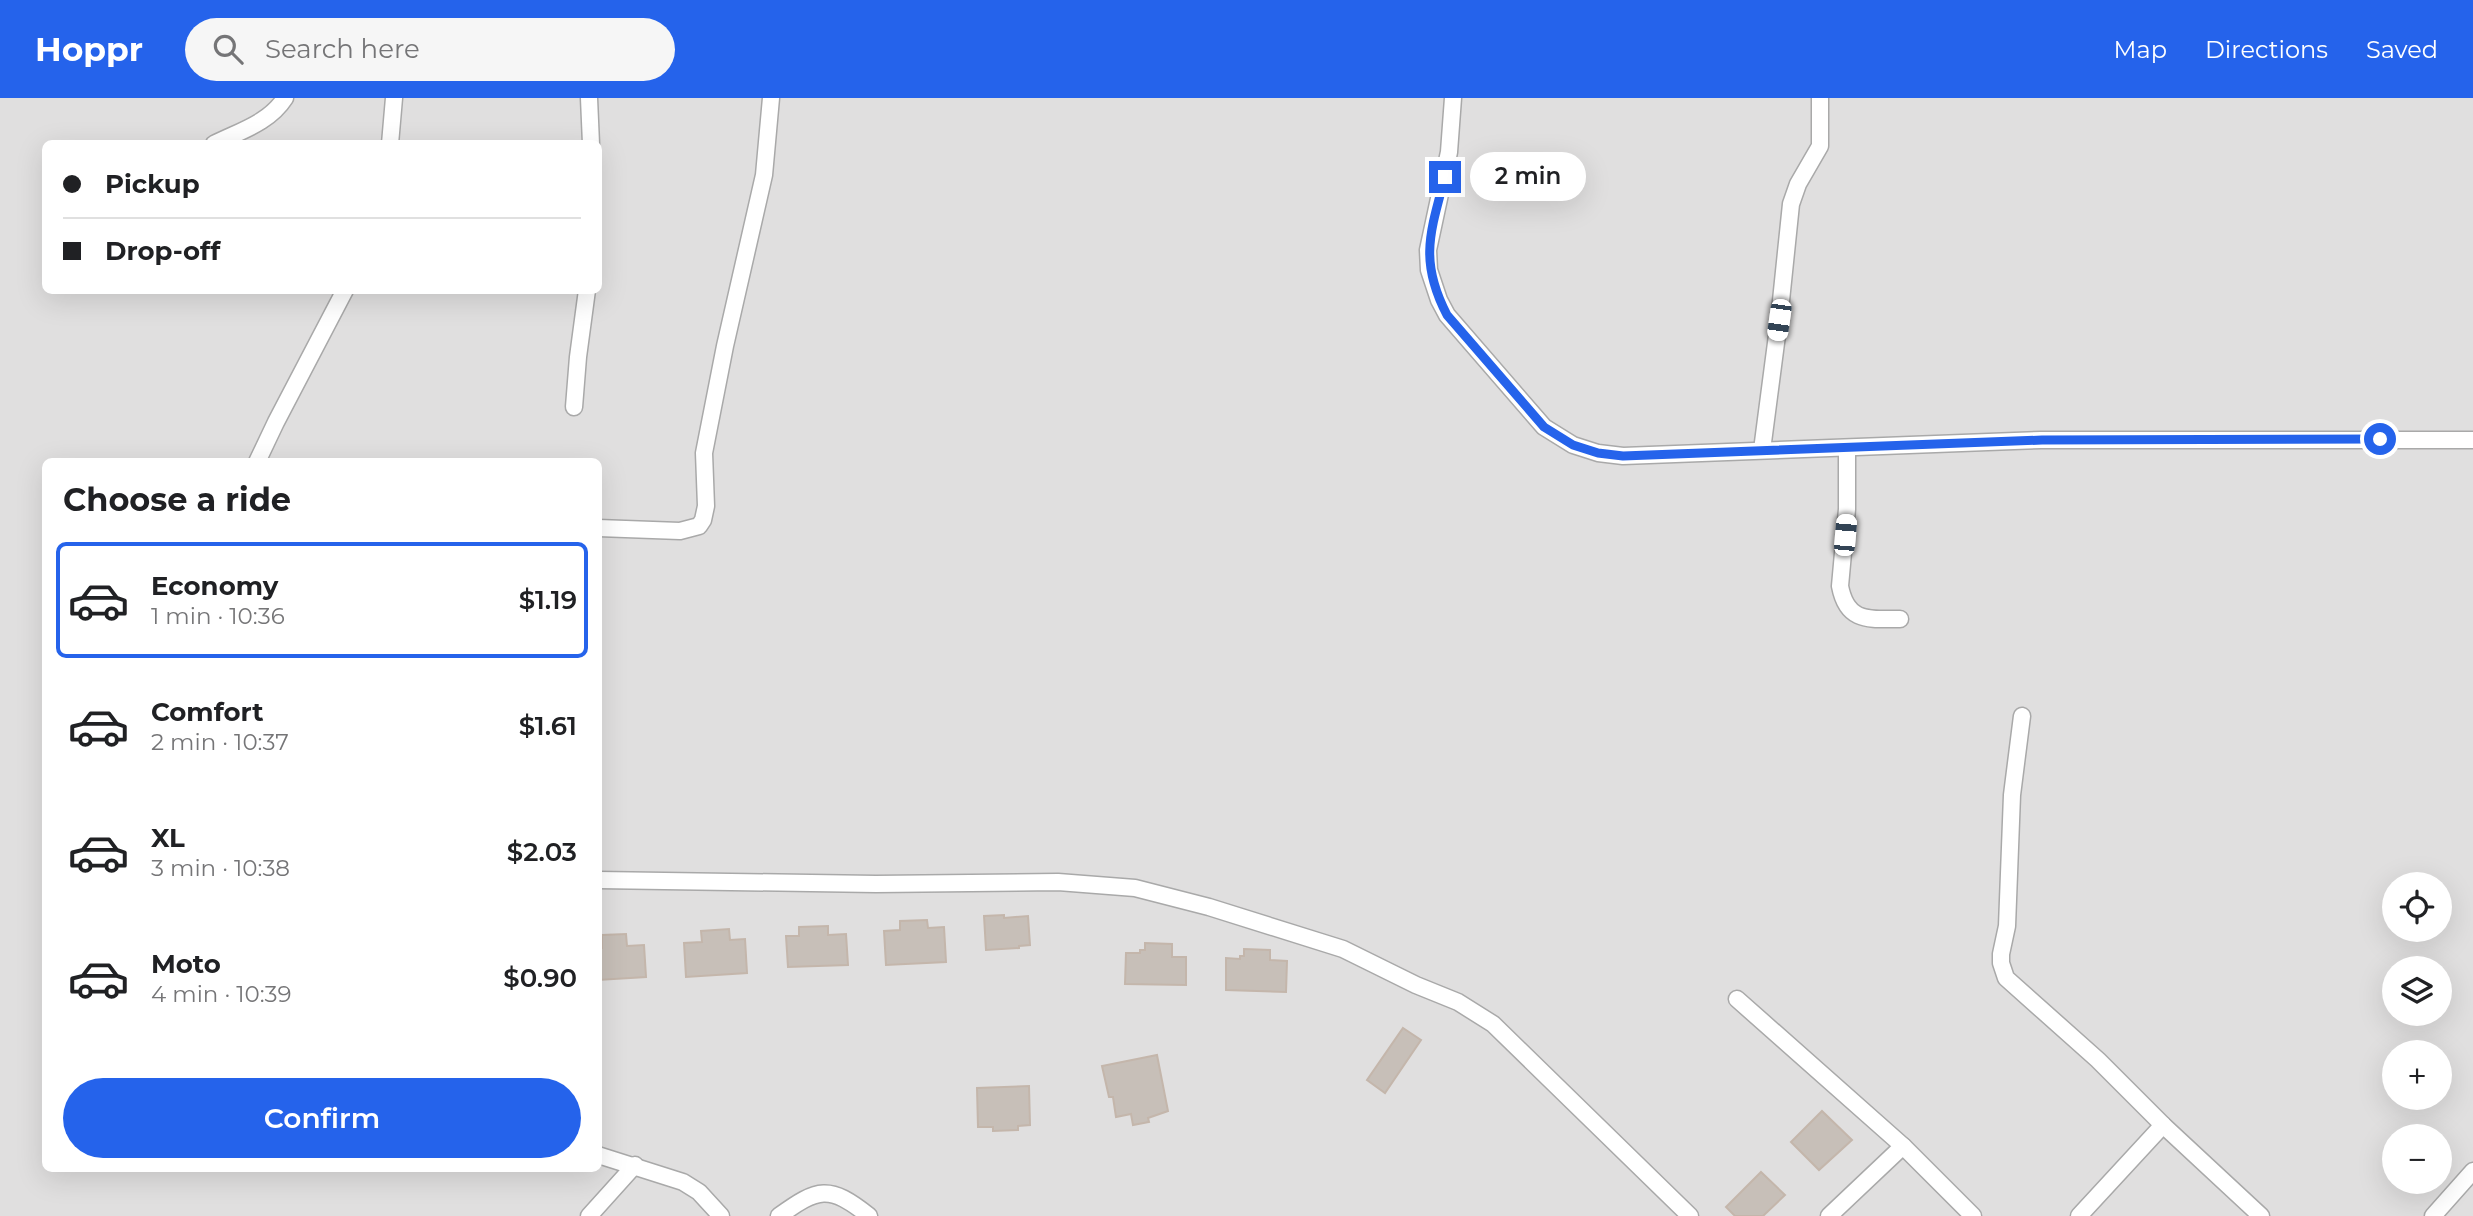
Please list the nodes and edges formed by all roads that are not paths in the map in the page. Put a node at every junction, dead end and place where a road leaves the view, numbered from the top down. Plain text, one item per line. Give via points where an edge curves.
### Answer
1 (285, 98) edge
2 (394, 98) edge
3 (589, 98) edge
4 (771, 98) edge
5 (1452, 98) edge
6 (1820, 98) edge
7 (223, 140) edge
8 (390, 140) edge
9 (591, 140) edge
10 (343, 294) edge
11 (586, 294) edge
12 (574, 407) dead end
13 (2473, 439) edge
14 (1847, 449) junction
15 (1762, 450) junction
16 (259, 458) edge
17 (602, 528) edge
18 (1900, 619) dead end
19 (2022, 716) dead end
20 (602, 880) edge
21 (1737, 999) dead end
22 (2163, 1125) junction
23 (1903, 1146) junction
24 (602, 1156) edge
25 (635, 1165) junction
26 (2473, 1171) edge
27 (590, 1216) edge
28 (721, 1216) edge
29 (779, 1216) edge
30 (869, 1216) edge
31 (1690, 1216) edge
32 (1829, 1216) edge
33 (1972, 1216) edge
34 (2079, 1216) edge
35 (2261, 1216) edge
36 (2433, 1216) edge

1 - 7 street via 261,122
2 - 8 street
3 - 9 street
4 - 17 street via 764,175 704,453 703,520 699,526 680,531
5 - 15 street via 1449,152 1428,250 1429,270 1447,315 1544,427 1573,445 1610,455
6 - 15 street via 1820,146 1791,204
10 - 16 street
11 - 12 street
13 - 14 street via 2042,440
14 - 15 street
14 - 18 street via 1842,596 1846,607 1863,618
19 - 22 street via 2012,796 2002,970 2010,983
20 - 31 street via 1058,883 1135,888 1209,907 1343,949 1458,1002 1493,1024
21 - 23 street
22 - 34 street
22 - 35 street
23 - 32 street
23 - 33 street
24 - 25 street
25 - 27 street
25 - 28 street via 683,1182
26 - 36 street
29 - 30 street via 818,1193 843,1199

